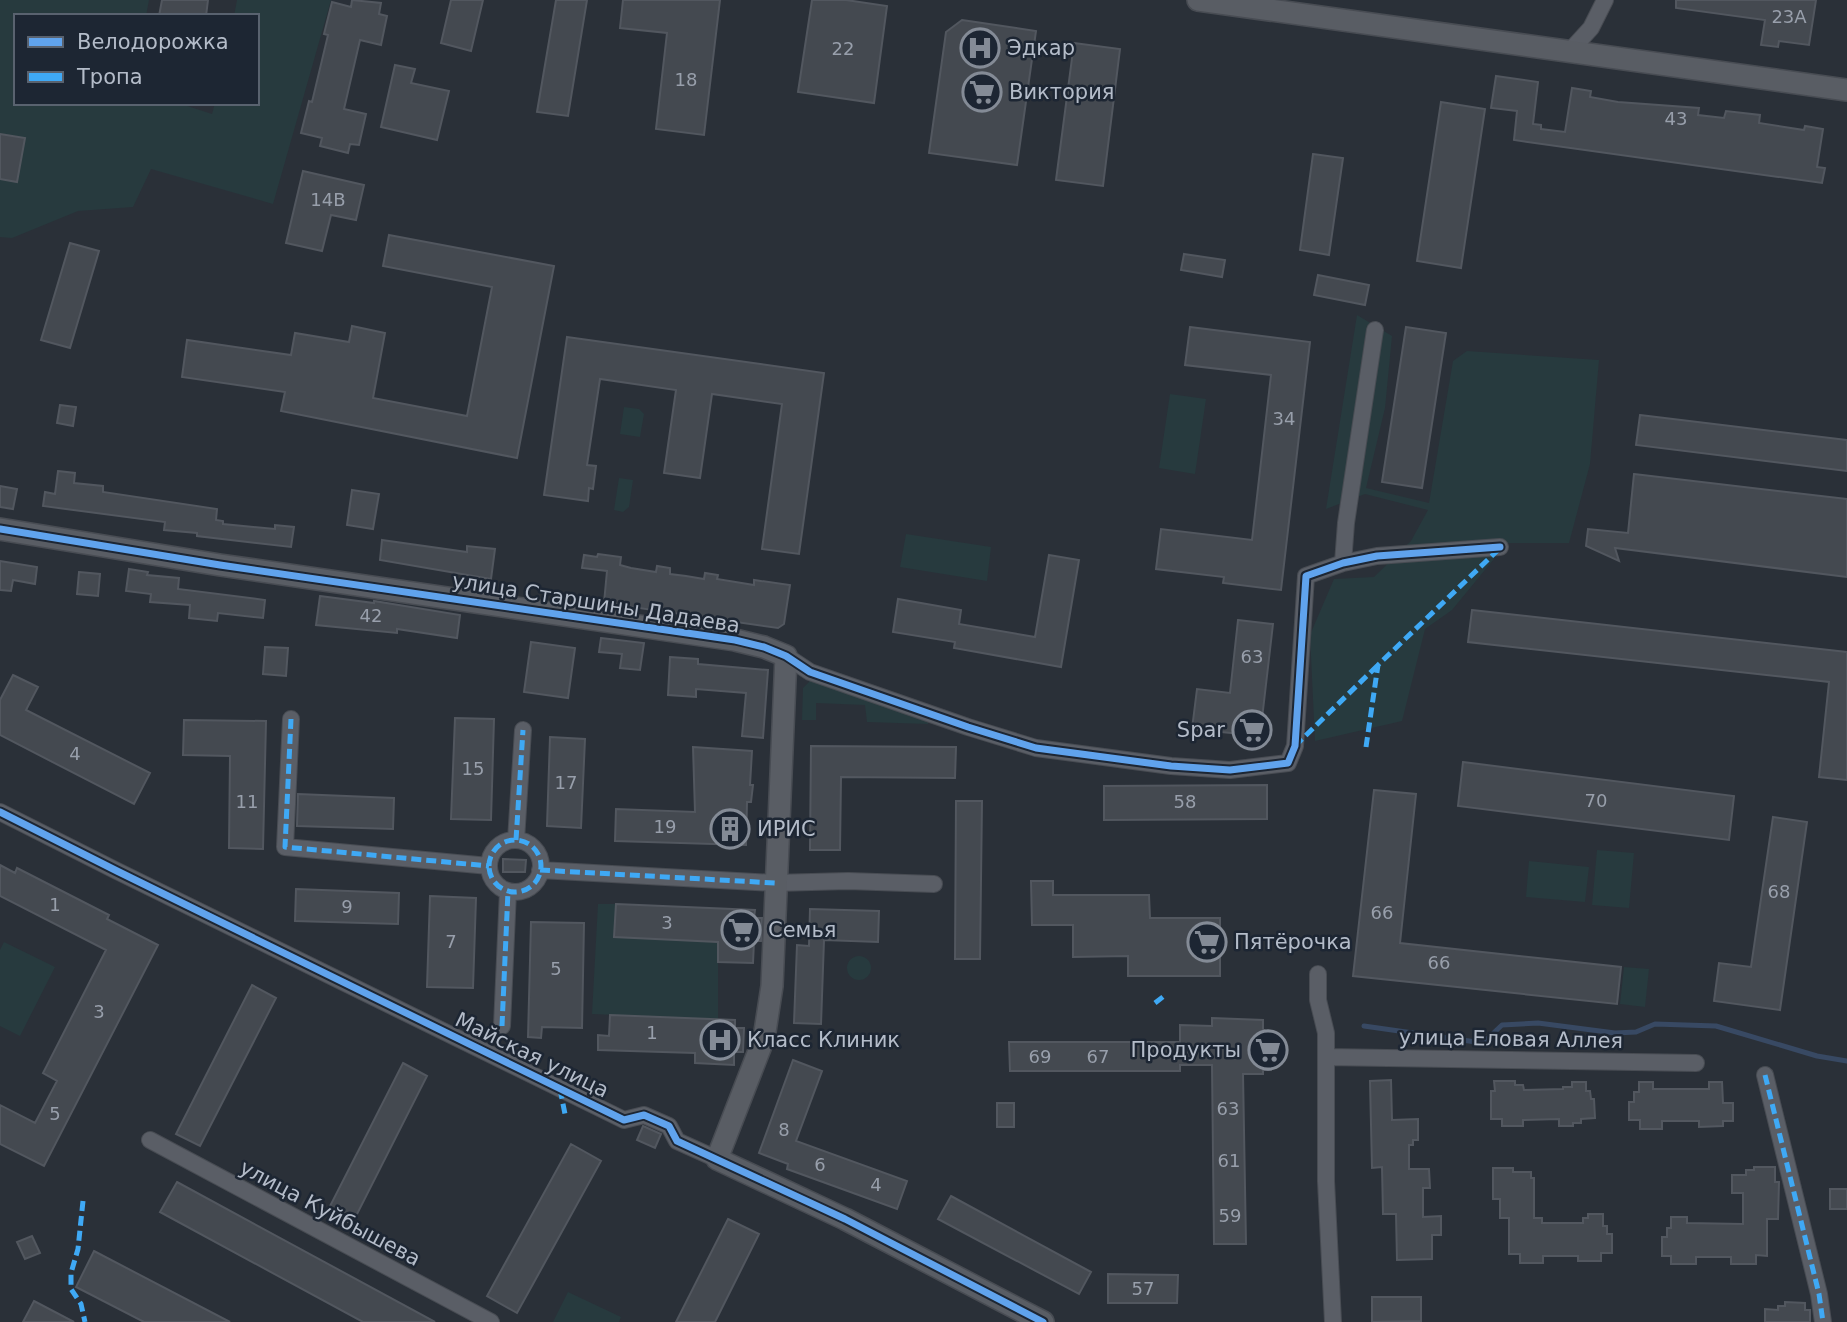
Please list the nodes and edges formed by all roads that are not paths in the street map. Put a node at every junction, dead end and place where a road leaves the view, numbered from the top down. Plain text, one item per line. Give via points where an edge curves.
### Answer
1 (1198, 0) edge
2 (1605, 0) edge
3 (1570, 51) junction
4 (1847, 90) edge
5 (1375, 330) dead end
6 (0, 529) edge
7 (1500, 547) dead end
8 (1343, 563) junction
9 (786, 656) junction
10 (291, 719) dead end
11 (523, 730) dead end
12 (0, 812) edge
13 (516, 840) junction
14 (489, 866) junction
15 (540, 870) junction
16 (775, 883) junction
17 (934, 884) dead end
18 (508, 891) junction
19 (1318, 974) dead end
20 (502, 1026) dead end
21 (1326, 1057) junction
22 (1696, 1063) dead end
23 (1765, 1075) dead end
24 (150, 1140) dead end
25 (718, 1159) junction
26 (491, 1322) edge
27 (1043, 1322) edge
28 (1333, 1322) edge
29 (1823, 1322) edge

1 - 3 street
2 - 3 street via 1591,28
3 - 4 street
5 - 8 street
6 - 9 street, улица Старшины Дадаева via 735,640
7 - 8 street, улица Старшины Дадаева via 1377,556
8 - 9 street, улица Старшины Дадаева via 1306,576 1295,746 1288,763 1230,769 1171,766 1036,748 810,673
9 - 16 street
10 - 14 street via 285,847
11 - 13 street
12 - 25 street, Майская улица via 624,1120 644,1115 669,1126 677,1141
13 - 14 street via 499,846
13 - 15 street via 536,851
14 - 18 street via 496,884
15 - 16 street
15 - 18 street via 526,890
16 - 17 street
16 - 25 street via 772,986 764,1038
18 - 20 street
19 - 21 street
21 - 22 street, улица Еловая Аллея
21 - 28 street
23 - 29 street
24 - 26 street, улица Куйбышева
25 - 27 street, Майская улица

